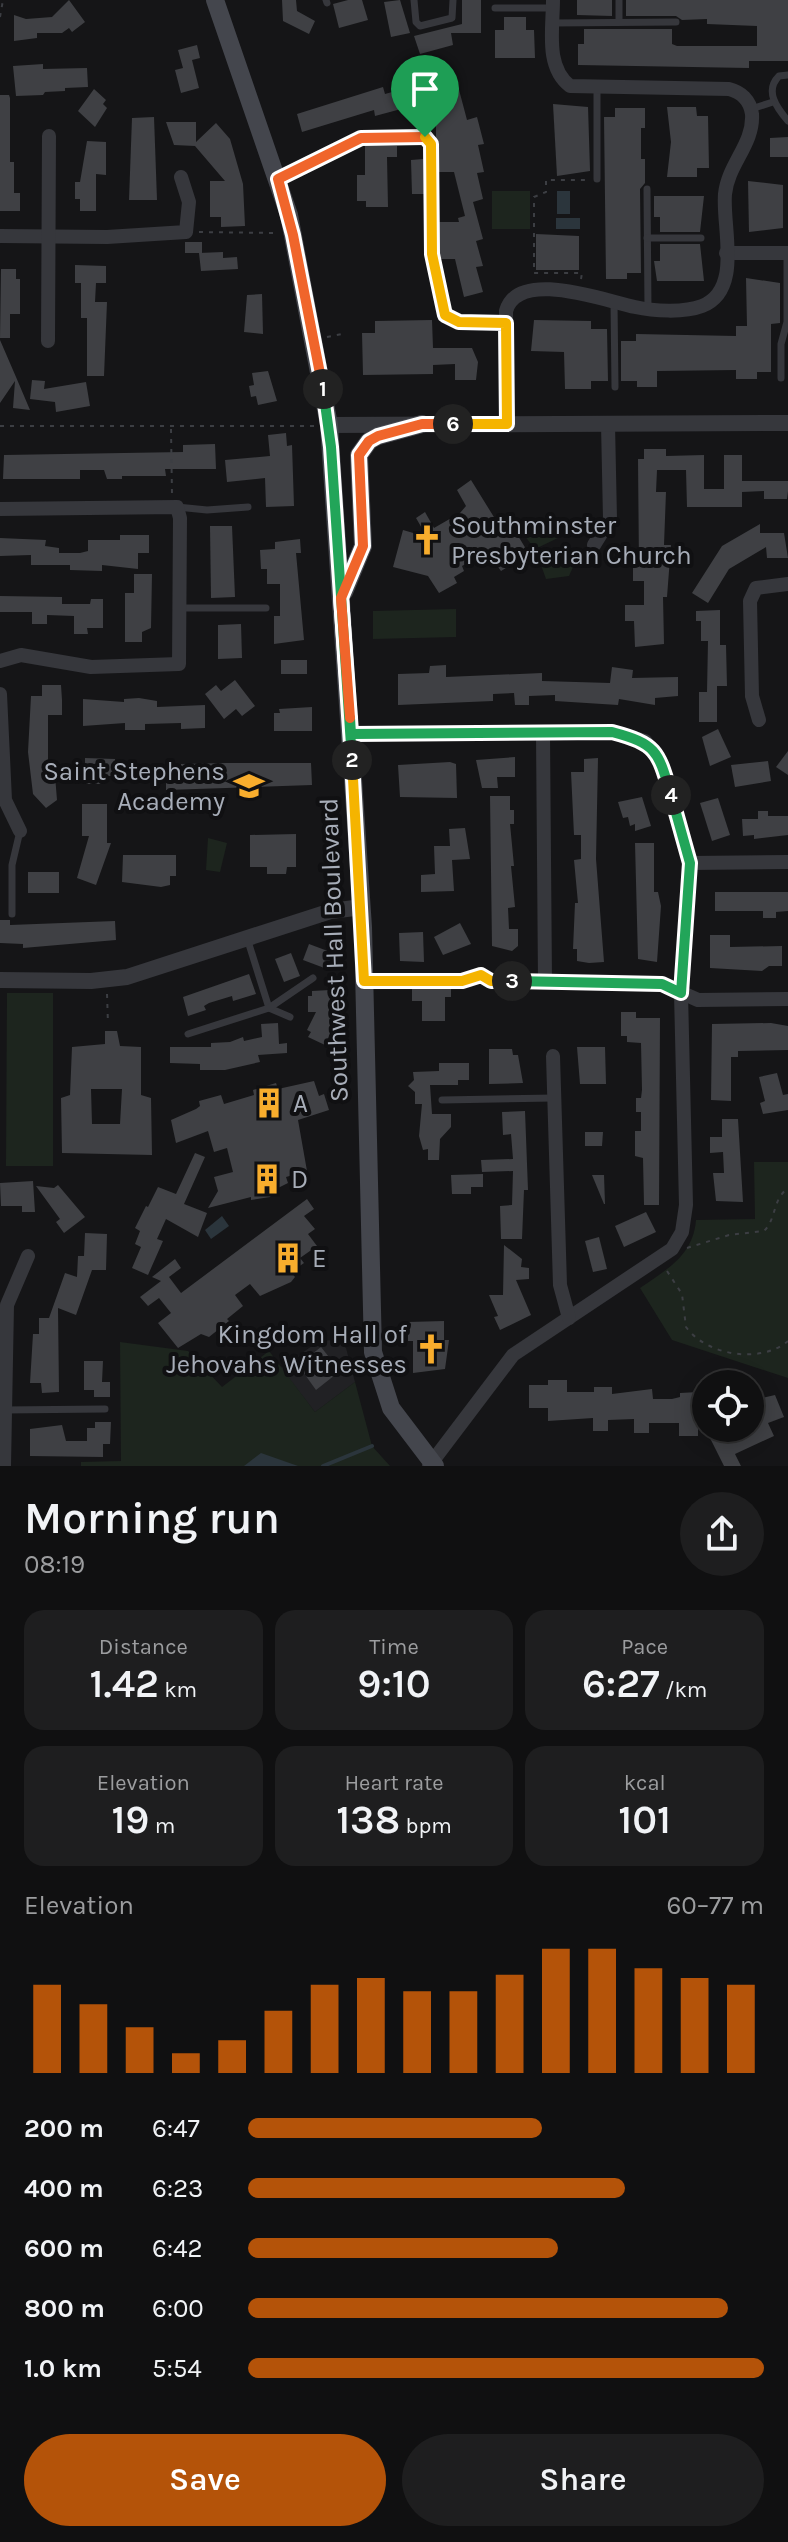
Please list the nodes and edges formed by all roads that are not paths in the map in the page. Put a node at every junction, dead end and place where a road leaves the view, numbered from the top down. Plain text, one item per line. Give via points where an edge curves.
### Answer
1 (215, 0) edge
2 (414, 0) edge
3 (453, 0) edge
4 (619, 0) edge
5 (495, 8) dead end
6 (553, 10) edge
7 (619, 22) junction
8 (676, 22) dead end
9 (788, 75) edge
10 (597, 88) junction
11 (773, 102) junction
12 (751, 109) junction
13 (788, 121) edge
14 (49, 136) dead end
15 (181, 177) dead end
16 (278, 179) junction
17 (597, 179) road end
18 (647, 189) dead end
19 (0, 236) edge
20 (46, 236) junction
21 (647, 238) junction
22 (701, 238) dead end
23 (726, 253) junction
24 (787, 253) edge
25 (614, 302) junction
26 (648, 309) junction
27 (506, 323) junction
28 (48, 341) dead end
29 (781, 378) dead end
30 (615, 387) dead end
31 (788, 423) edge
32 (422, 424) junction
33 (507, 424) junction
34 (608, 424) junction
35 (329, 425) junction
36 (177, 507) junction
37 (248, 507) dead end
38 (0, 509) edge
39 (594, 545) dead end
40 (788, 584) edge
41 (341, 598) junction
42 (180, 608) junction
43 (266, 608) dead end
44 (0, 661) edge
45 (0, 694) edge
46 (759, 720) dead end
47 (351, 734) junction
48 (543, 734) junction
49 (20, 831) joint
50 (788, 862) edge
51 (690, 863) junction
52 (362, 907) junction
53 (12, 914) dead end
54 (247, 938) junction
55 (481, 975) road end
56 (313, 978) dead end
57 (0, 980) edge
58 (545, 981) junction
59 (681, 993) junction
60 (788, 999) edge
61 (269, 1008) junction
62 (290, 1017) dead end
63 (188, 1034) dead end
64 (553, 1056) dead end
65 (554, 1098) junction
66 (442, 1100) dead end
67 (28, 1256) dead end
68 (569, 1318) junction
69 (105, 1409) dead end
70 (4, 1410) junction
71 (3, 1463) edge
72 (431, 1465) edge

1 - 16 main road, Southwest Hall Boulevard
2 - 3 lane via 420,26 452,18
4 - 7 lane
5 - 6 lane
6 - 7 lane
6 - 10 street via 553,63 561,79 577,88
7 - 8 lane
9 - 11 lane via 775,79
10 - 12 street via 729,89 746,99
10 - 17 lane
11 - 12 lane
11 - 13 lane
12 - 23 street via 749,137 727,181
14 - 20 street
15 - 20 street via 189,202 186,232
16 - 27 lane via 361,138 429,140 432,254 445,315 459,322
16 - 35 main road, Southwest Hall Boulevard
18 - 21 lane
19 - 20 street
20 - 28 street
21 - 22 lane
21 - 26 lane
23 - 24 street
23 - 26 street via 724,284 711,301 689,309
24 - 29 lane
25 - 26 street
25 - 27 street via 584,292 529,291 508,302
25 - 30 lane
27 - 33 street
31 - 34 street
32 - 33 street
32 - 35 street
32 - 41 main road via 378,436 359,455 363,546
33 - 34 street
34 - 39 street via 610,519
35 - 41 main road, Southwest Hall Boulevard
36 - 37 lane
36 - 38 street
36 - 42 street
40 - 46 street via 756,588 750,601 752,696
41 - 47 main road, Southwest Hall Boulevard
42 - 43 lane
42 - 44 street via 179,664 91,667 21,655
45 - 49 street via 5,800
47 - 48 street
47 - 52 main road, Southwest Hall Boulevard
48 - 51 street via 612,732 645,741 662,764
48 - 58 street
49 - 53 lane via 12,865
50 - 51 street
51 - 59 street
52 - 54 street via 331,911
52 - 72 main road, Southwest Hall Boulevard via 373,1352 391,1408
54 - 57 street via 148,972 105,980
54 - 61 lane
55 - 58 street via 491,981
56 - 61 lane
58 - 59 street via 662,984
59 - 60 street via 698,1000
59 - 68 street via 686,1205 676,1242 659,1261
61 - 62 lane
61 - 63 lane
64 - 65 street
65 - 66 lane
65 - 68 street via 560,1285
67 - 70 street via 7,1305
68 - 72 street via 513,1355
69 - 70 lane
70 - 71 street

